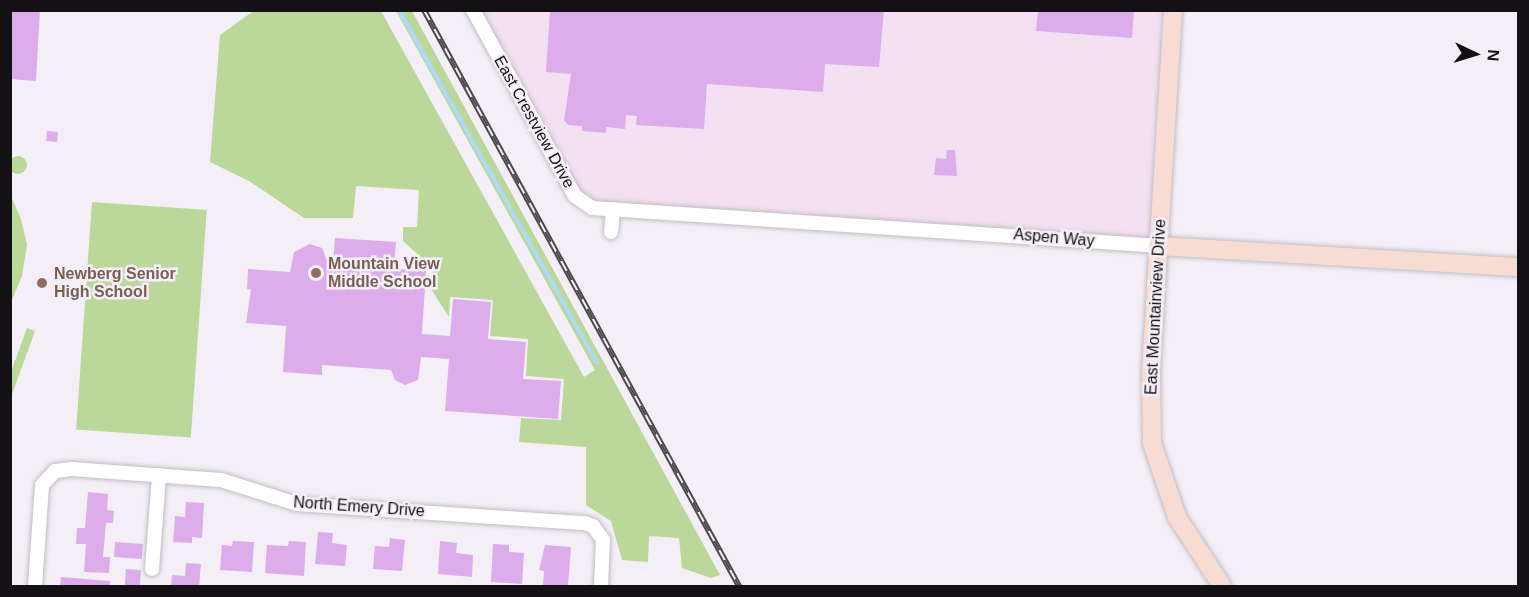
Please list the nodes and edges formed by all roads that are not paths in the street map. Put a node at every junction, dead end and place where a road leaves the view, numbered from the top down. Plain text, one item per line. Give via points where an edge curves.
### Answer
1 (473, 10) edge
2 (1173, 10) edge
3 (613, 209) junction
4 (612, 232) dead end
5 (1160, 246) junction
6 (1518, 267) edge
7 (159, 475) junction
8 (152, 569) dead end
9 (35, 586) edge
10 (601, 586) edge
11 (1222, 586) edge

1 - 3 street, East Crestview Drive via 575,196 592,208
2 - 5 main road, East Mountainview Drive
3 - 4 street
3 - 5 street, Aspen Way
5 - 6 main road, Aspen Way
5 - 11 main road, East Mountainview Drive via 1151,373 1152,443 1177,517
7 - 8 street
7 - 9 street, North Emery Drive via 72,469 51,473 41,490
7 - 10 street, North Emery Drive via 221,480 297,504 581,522 597,530 604,549

